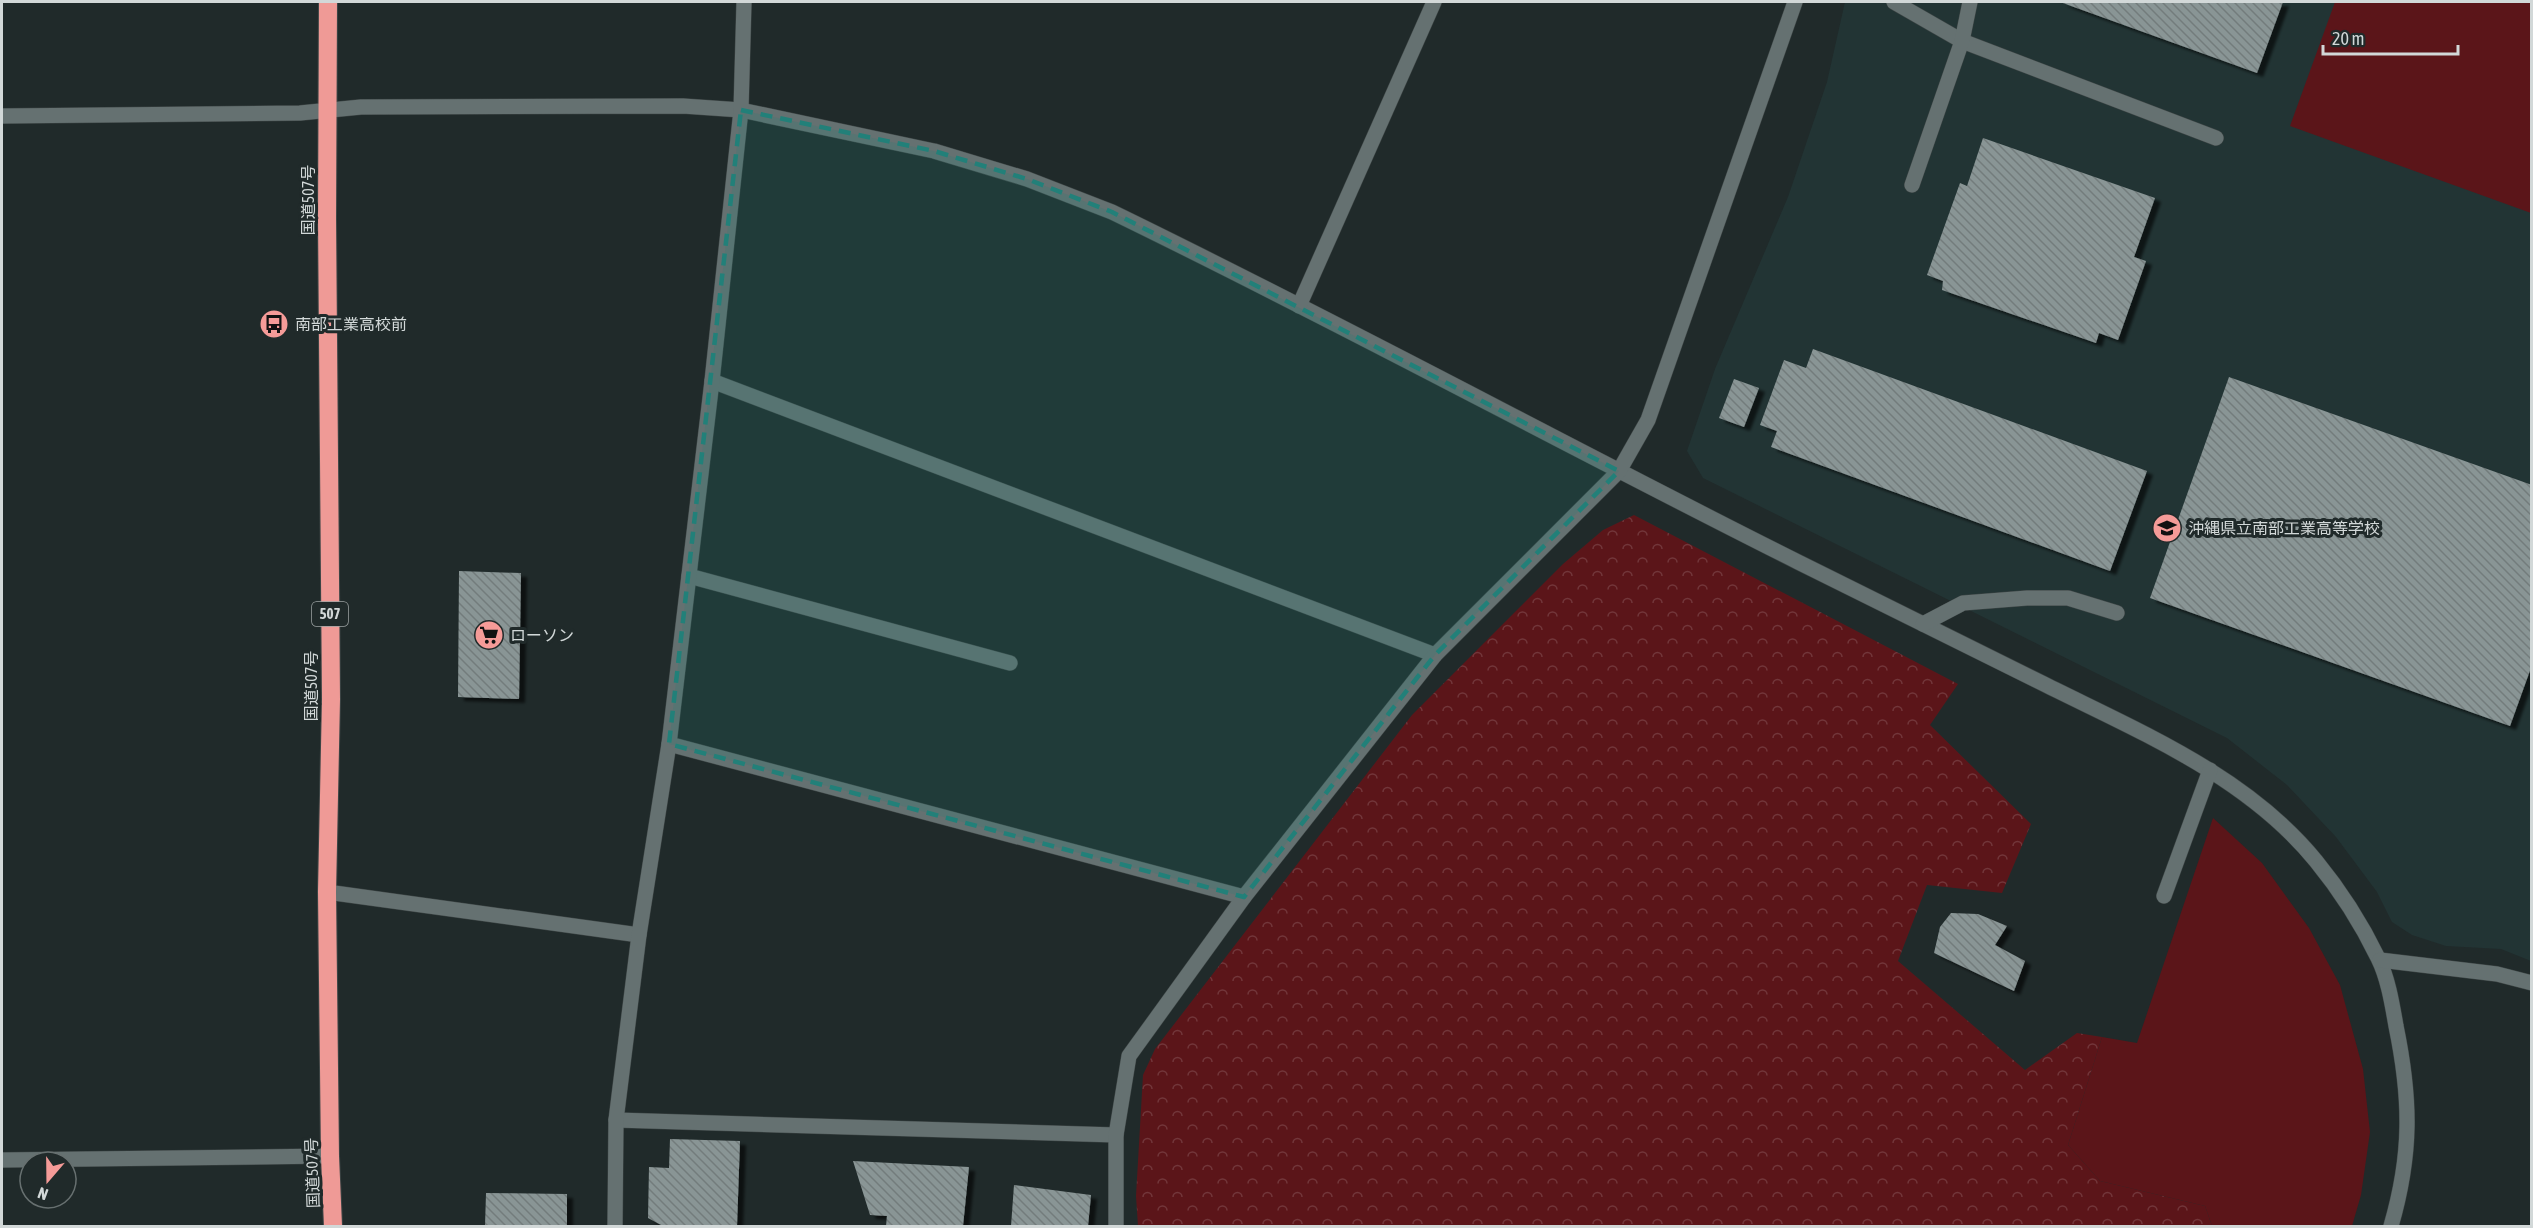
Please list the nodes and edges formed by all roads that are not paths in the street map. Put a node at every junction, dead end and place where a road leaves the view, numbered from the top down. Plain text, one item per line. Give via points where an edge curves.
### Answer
1 (328, 2) edge
2 (744, 2) edge
3 (1434, 2) edge
4 (1795, 2) edge
5 (1894, 2) edge
6 (1970, 2) edge
7 (1962, 41) junction
8 (327, 110) junction
9 (741, 110) junction
10 (2, 116) edge
11 (2216, 138) dead end
12 (1912, 185) dead end
13 (1299, 306) junction
14 (712, 381) junction
15 (1619, 471) junction
16 (689, 576) junction
17 (2117, 614) dead end
18 (1923, 624) junction
19 (1435, 655) junction
20 (1010, 663) dead end
21 (669, 744) junction
22 (2210, 770) junction
23 (327, 892) junction
24 (2164, 896) dead end
25 (1244, 897) junction
26 (639, 934) junction
27 (2380, 960) junction
28 (2532, 982) edge
29 (616, 1120) junction
30 (1116, 1135) junction
31 (330, 1156) junction
32 (2, 1160) edge
33 (333, 1227) edge
34 (615, 1227) edge
35 (1116, 1227) edge
36 (2391, 1227) edge

1 - 8 highway, 国道507号 / 507
2 - 9 street
3 - 13 street
4 - 15 street via 1648,420
5 - 7 street
6 - 7 street
7 - 11 street
7 - 12 street
8 - 9 street via 683,106
8 - 10 street
8 - 23 highway, 国道507号 / 507 via 331,699
9 - 13 street via 934,151 1027,178 1112,212
9 - 14 street
13 - 15 street
14 - 16 street
14 - 19 street
15 - 18 street
15 - 19 street
16 - 20 street
16 - 21 street
17 - 18 street via 2068,598 2027,598 1963,603
18 - 22 street
19 - 25 street
21 - 25 street
21 - 26 street
22 - 24 street
22 - 27 street via 2270,812 2317,861
23 - 26 street
23 - 31 highway, 国道507号 / 507
25 - 30 street via 1129,1056
26 - 29 street
27 - 28 street
27 - 36 street via 2403,1059 2409,1128 2401,1191
29 - 30 street
29 - 34 street
30 - 35 street
31 - 32 street
31 - 33 highway, 国道507号 / 507

